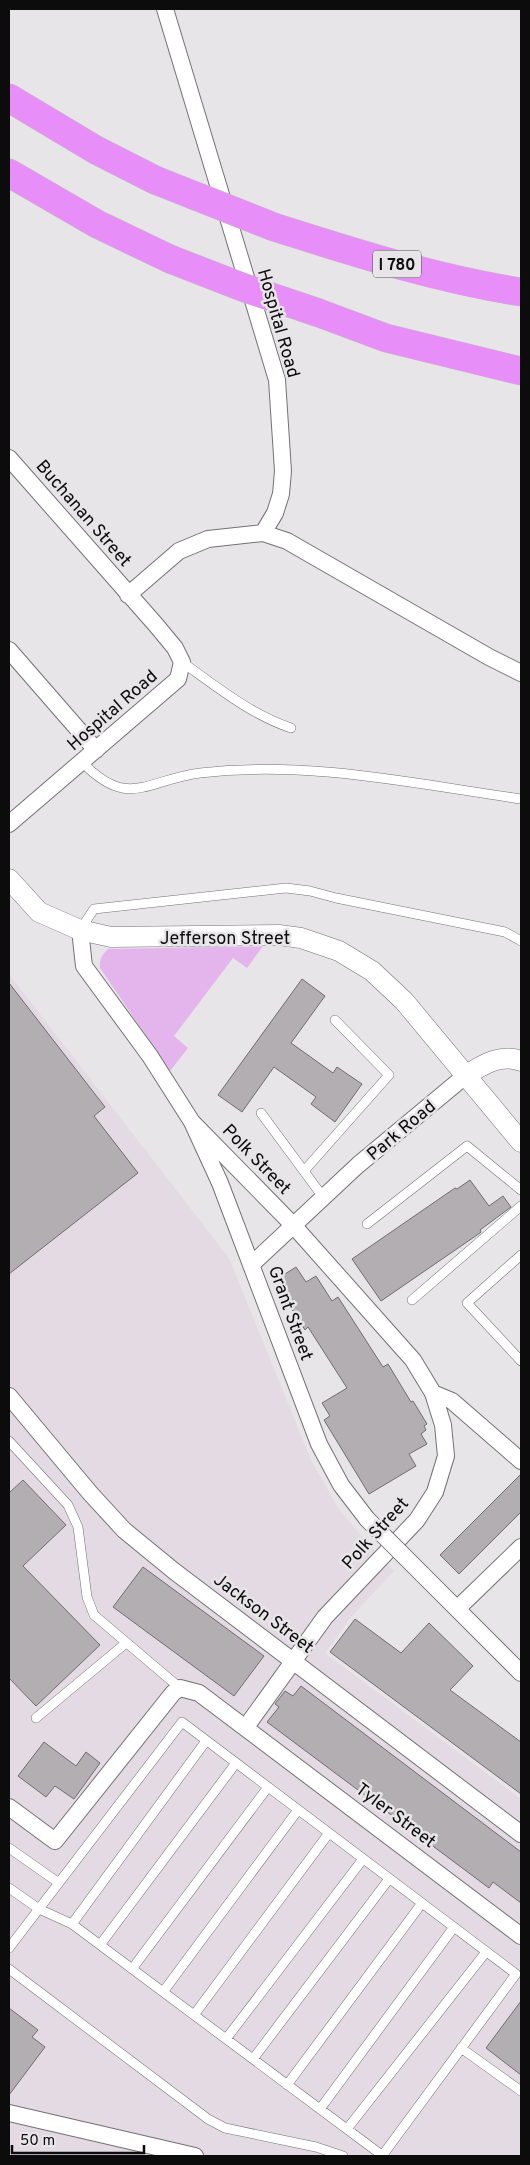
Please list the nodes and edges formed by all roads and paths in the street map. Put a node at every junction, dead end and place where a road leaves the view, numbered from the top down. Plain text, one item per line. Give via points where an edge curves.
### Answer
1 (165, 9) edge
2 (9, 98) edge
3 (9, 174) edge
4 (521, 292) edge
5 (319, 313) junction
6 (521, 351) edge
7 (521, 371) edge
8 (9, 458) edge
9 (263, 534) junction
10 (128, 595) junction
11 (9, 650) edge
12 (182, 662) junction
13 (521, 673) edge
14 (292, 728) dead end
15 (96, 750) junction
16 (82, 762) junction
17 (521, 799) edge
18 (9, 824) edge
19 (9, 879) edge
20 (80, 930) junction
21 (521, 941) edge
22 (335, 1020) dead end
23 (521, 1062) edge
24 (465, 1076) junction
25 (261, 1113) dead end
26 (192, 1122) junction
27 (521, 1142) edge
28 (304, 1171) junction
29 (521, 1190) edge
30 (323, 1197) junction
31 (521, 1206) edge
32 (367, 1224) dead end
33 (292, 1225) junction
34 (521, 1255) edge
35 (252, 1265) junction
36 (412, 1300) dead end
37 (521, 1361) edge
38 (433, 1392) junction
39 (9, 1396) edge
40 (9, 1442) edge
41 (521, 1461) edge
42 (521, 1548) edge
43 (457, 1609) junction
44 (126, 1643) junction
45 (294, 1661) junction
46 (521, 1673) edge
47 (180, 1688) junction
48 (36, 1718) dead end
49 (246, 1727) junction
50 (206, 1741) junction
51 (236, 1763) junction
52 (268, 1787) junction
53 (9, 1808) edge
54 (298, 1810) junction
55 (329, 1833) junction
56 (521, 1834) edge
57 (9, 1848) edge
58 (363, 1859) junction
59 (389, 1878) junction
60 (59, 1883) junction
61 (9, 1888) edge
62 (422, 1903) junction
63 (39, 1909) junction
64 (72, 1924) junction
65 (454, 1927) junction
66 (521, 1936) edge
67 (11, 1942) edge
68 (100, 1945) junction
69 (486, 1952) junction
70 (9, 1969) edge
71 (132, 1969) junction
72 (163, 1992) junction
73 (194, 2016) junction
74 (226, 2039) junction
75 (461, 2048) junction
76 (254, 2059) junction
77 (287, 2085) junction
78 (521, 2092) edge
79 (320, 2109) junction
80 (9, 2112) edge
81 (347, 2129) junction
82 (195, 2156) edge
83 (343, 2156) edge
84 (382, 2156) edge

1 - 9 street, Hospital Road via 277,380 282,486 275,514
2 - 4 highway, I 780, bridge via 96,150 155,180 274,227 376,259
3 - 5 highway, bridge via 97,224 170,259
5 - 6 highway
5 - 7 highway via 386,338
8 - 10 street, Buchanan Street
9 - 10 street via 208,539 193,544 179,551
9 - 13 street via 288,542
10 - 12 street via 175,648
11 - 15 street
12 - 14 lane via 237,702 271,721
12 - 15 street, Hospital Road via 178,679
15 - 16 street, Hospital Road
16 - 17 lane via 97,778 128,790 199,773 248,769 332,771
16 - 18 street, Hospital Road
19 - 20 street, Jefferson Street via 39,912
20 - 21 lane via 94,909 286,888 505,932
20 - 24 street, Jefferson Street via 111,937 279,935 301,938 339,951 372,971 404,1001
20 - 26 street, Grant Street via 84,966 150,1056
22 - 28 lane via 389,1075
23 - 24 street, Park Road via 498,1059
24 - 27 street, Jefferson Street
24 - 30 street, Park Road
25 - 28 lane
26 - 33 street, Polk Street
26 - 35 street, Grant Street via 220,1182
28 - 30 lane
29 - 32 lane via 467,1146
30 - 33 street, Park Road
31 - 36 lane
33 - 35 street, Park Road
33 - 38 street, Polk Street via 413,1360
34 - 37 lane via 467,1303
35 - 43 street, Grant Street, bridge via 319,1444 341,1485 367,1519
38 - 41 street via 452,1401
38 - 45 street, Polk Street via 443,1425 446,1456 435,1492 417,1520 325,1617
39 - 45 street, Jackson Street via 124,1530
40 - 44 lane via 68,1505 78,1527 87,1596 94,1614
42 - 43 street
43 - 46 street, Grant Street
44 - 47 lane
44 - 48 lane
45 - 49 street, Polk Street
45 - 56 street, Jackson Street
47 - 49 street via 199,1693
47 - 53 street via 55,1841
49 - 66 street, Tyler Street
50 - 51 lane
50 - 60 lane via 182,1722
50 - 64 lane
51 - 52 lane
51 - 68 lane
52 - 54 lane
52 - 71 lane
54 - 55 lane
54 - 72 lane
55 - 58 lane
55 - 73 lane
57 - 60 lane
58 - 59 lane
58 - 74 lane
59 - 62 lane
59 - 76 lane
60 - 63 lane
61 - 63 lane
62 - 65 lane
62 - 77 lane
63 - 64 lane
63 - 67 lane
64 - 68 lane
65 - 69 lane
65 - 79 lane
68 - 71 lane
69 - 75 lane via 516,1974
69 - 81 lane
70 - 83 lane via 208,2119 225,2128 316,2147
71 - 72 lane
72 - 73 lane
73 - 74 lane
74 - 76 lane
75 - 78 lane
75 - 84 lane
76 - 77 lane
77 - 79 lane
79 - 81 lane
80 - 82 street
81 - 84 lane

